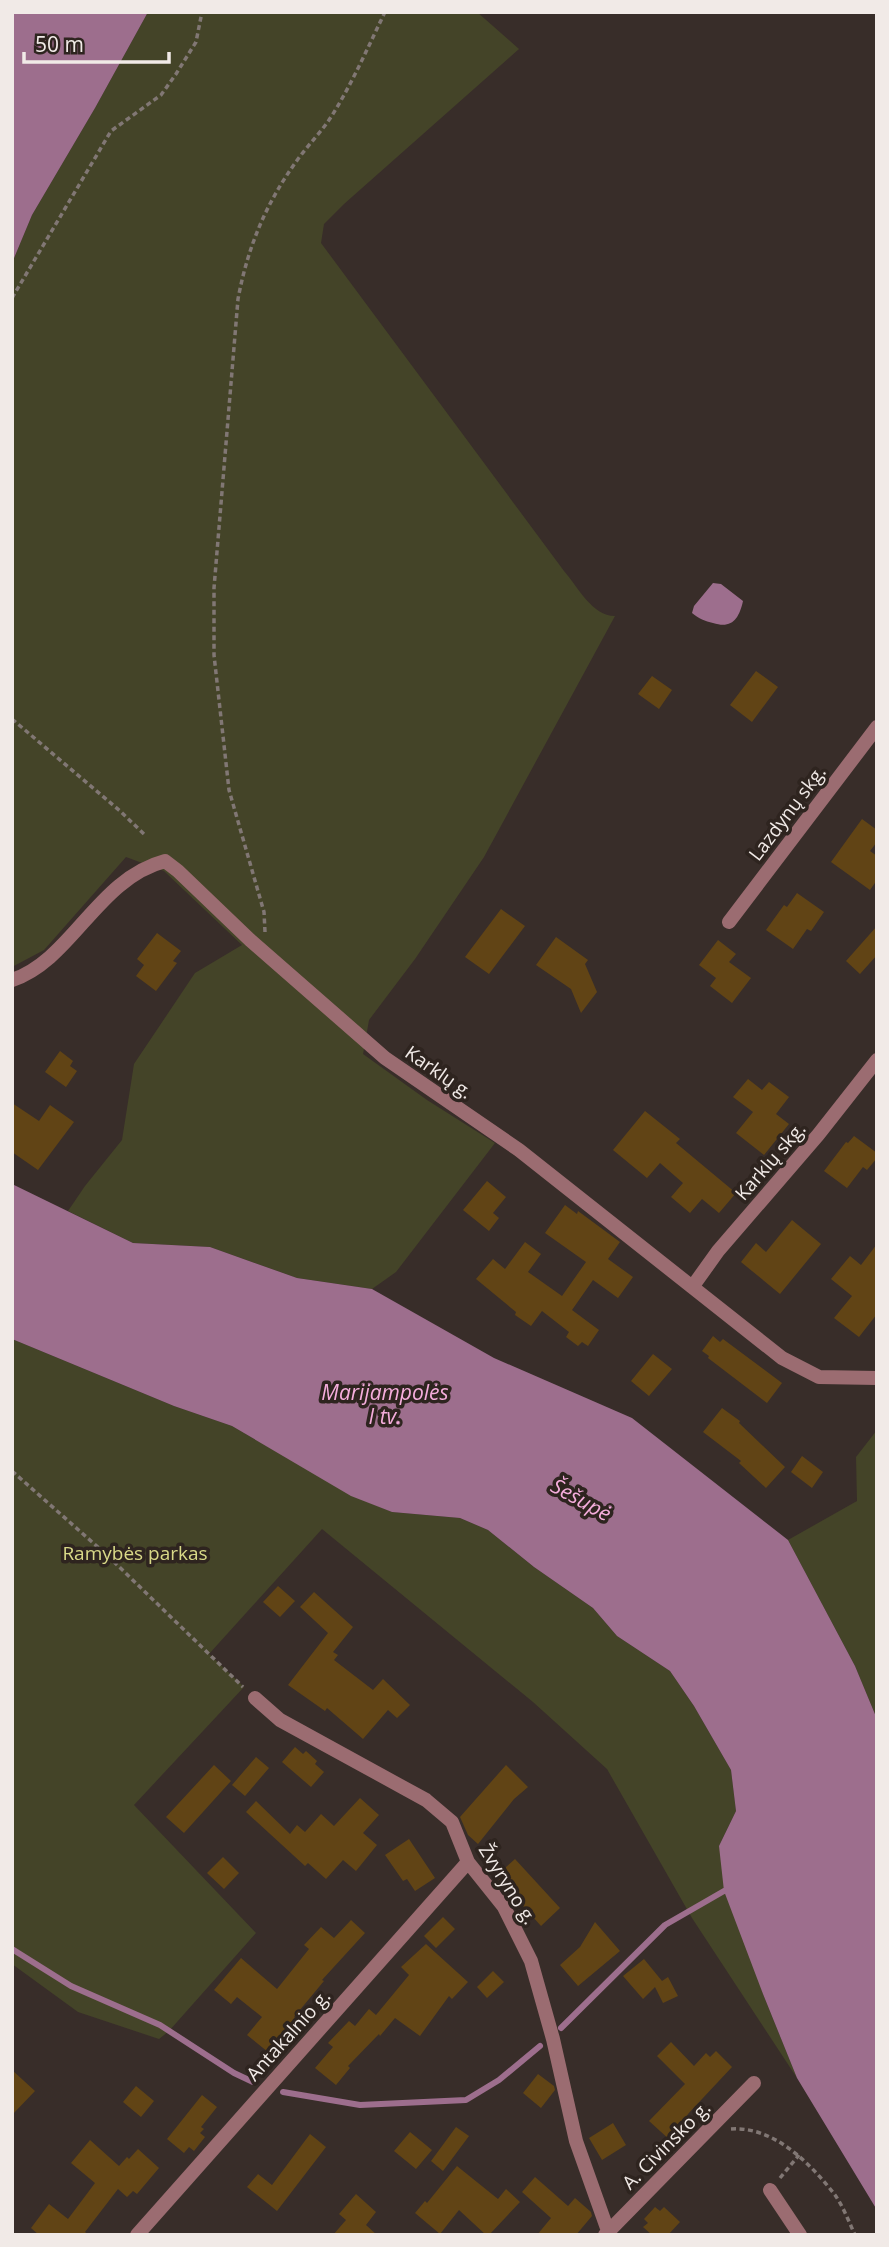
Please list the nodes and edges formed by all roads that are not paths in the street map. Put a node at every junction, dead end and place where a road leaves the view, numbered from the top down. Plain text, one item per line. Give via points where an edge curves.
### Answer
1 (877, 727) edge
2 (729, 922) dead end
3 (12, 980) edge
4 (877, 1060) edge
5 (693, 1286) junction
6 (877, 1378) edge
7 (255, 1698) road end
8 (468, 1862) junction
9 (754, 2083) dead end
10 (769, 2190) road end
11 (607, 2233) edge
12 (136, 2235) edge
13 (800, 2235) edge

1 - 2 street, Lazdynų skg.
3 - 5 street, Karklų g. via 49,957 124,880 165,861 385,1058 519,1150
4 - 5 street, Karklų skg.
5 - 6 street, Karklų g. via 782,1358 819,1377
7 - 8 street, Žvyryno g. via 280,1720 426,1800 452,1822
8 - 11 street, Žvyryno g. via 504,1907 531,1961 576,2141
8 - 12 street, Antakalnio g.
9 - 11 street, A. Civinsko g.
10 - 13 street

